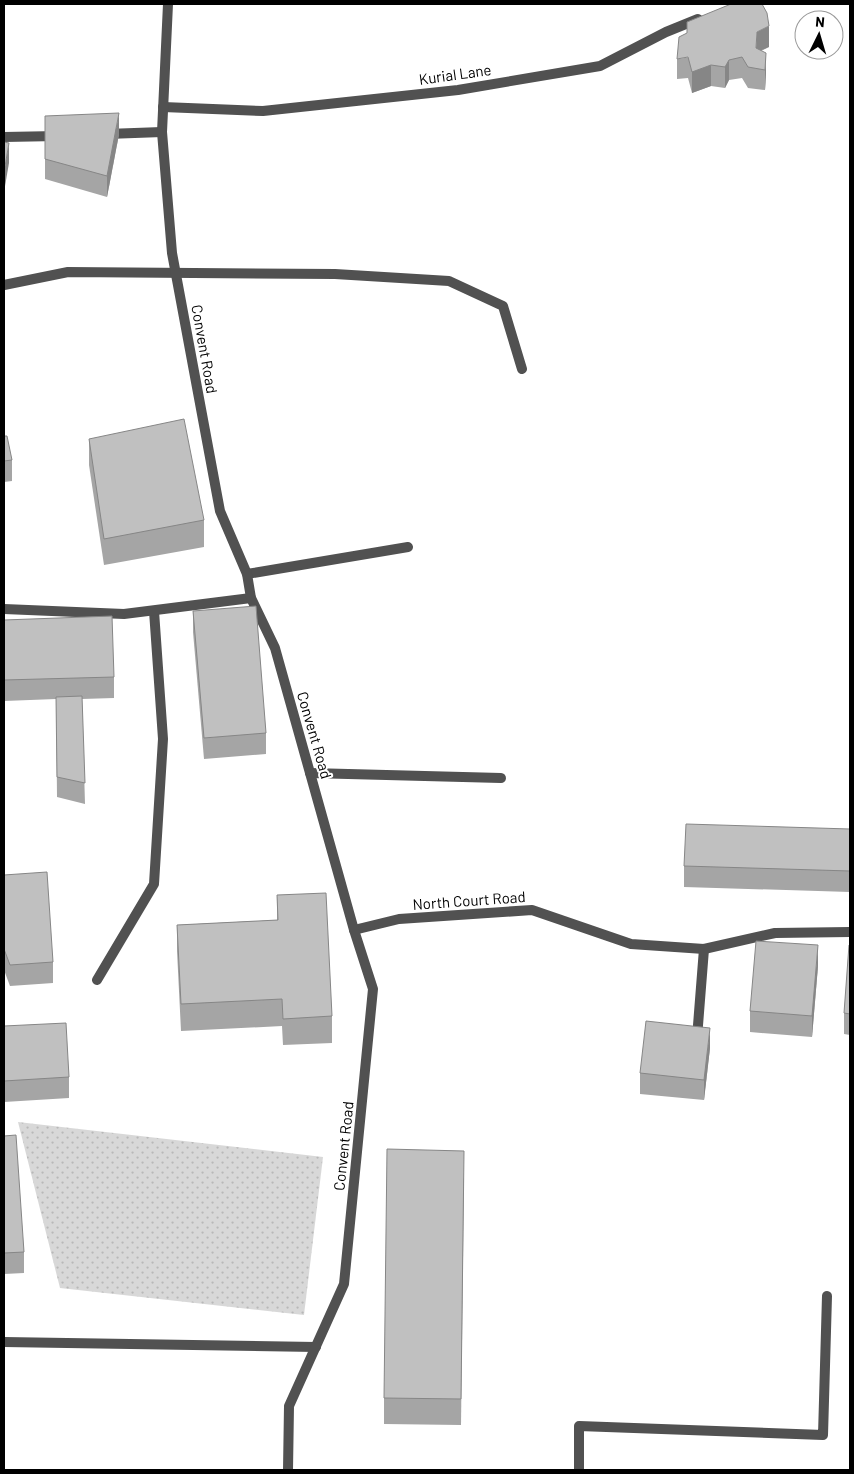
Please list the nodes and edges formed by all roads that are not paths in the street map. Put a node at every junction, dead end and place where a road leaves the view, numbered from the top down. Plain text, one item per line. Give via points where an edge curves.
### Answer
1 (168, 4) edge
2 (710, 14) edge
3 (163, 106) junction
4 (162, 132) junction
5 (73, 135) edge
6 (92, 135) edge
7 (4, 137) edge
8 (176, 272) junction
9 (4, 285) edge
10 (522, 369) dead end
11 (408, 546) dead end
12 (247, 574) junction
13 (251, 598) junction
14 (4, 609) edge
15 (154, 611) junction
16 (310, 773) junction
17 (501, 778) dead end
18 (354, 930) junction
19 (850, 932) edge
20 (704, 949) junction
21 (97, 980) dead end
22 (697, 1038) edge
23 (827, 1296) dead end
24 (4, 1342) edge
25 (316, 1347) junction
26 (288, 1470) edge
27 (578, 1470) edge

1 - 3 street, Convent Road
2 - 3 street, Kurial Lane via 666,32 600,66 458,90 263,111
3 - 4 street, Convent Road
4 - 6 street
4 - 8 street, Convent Road
5 - 7 street
8 - 9 street via 68,272
8 - 10 street via 335,274 449,281 503,306
8 - 12 street, Convent Road via 220,511
11 - 12 street
12 - 13 street, Convent Road
13 - 15 street
13 - 16 street, Convent Road via 275,648
14 - 15 street via 124,614
15 - 21 street via 164,739 154,884
16 - 17 street
16 - 18 street, Convent Road
18 - 20 street, North Court Road via 399,919 532,910 631,944
18 - 25 street, Convent Road via 374,989 344,1284
19 - 20 street, North Court Road via 775,933
20 - 22 street
23 - 27 street via 823,1435 580,1426
24 - 25 street
25 - 26 street, Convent Road via 289,1406

